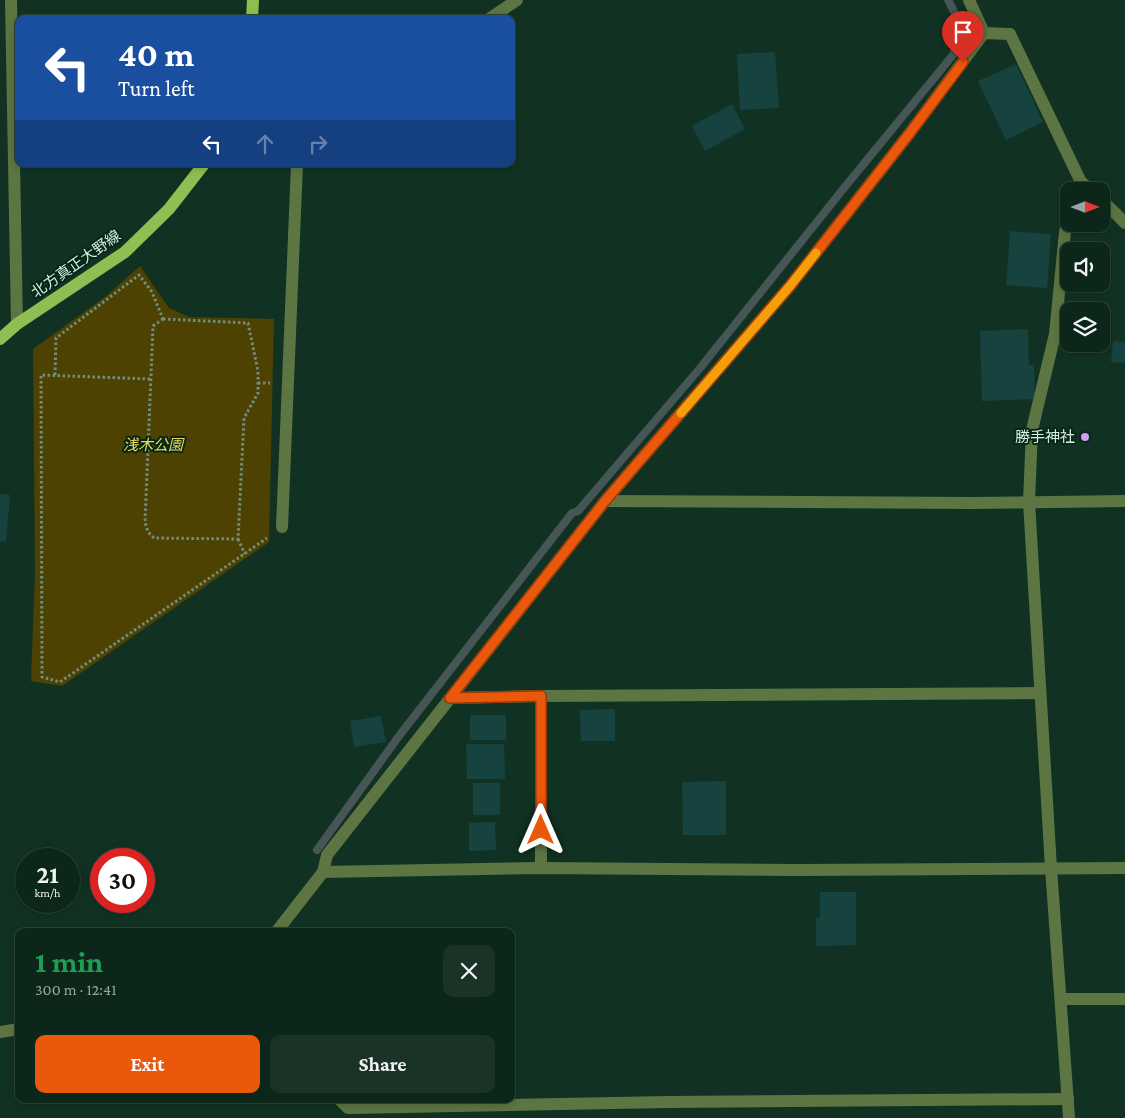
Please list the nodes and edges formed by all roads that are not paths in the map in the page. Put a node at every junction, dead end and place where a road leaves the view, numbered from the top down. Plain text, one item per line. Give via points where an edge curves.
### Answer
1 (11, 0) edge
2 (253, 0) edge
3 (517, 0) edge
4 (969, 0) edge
5 (252, 15) edge
6 (495, 15) edge
7 (984, 33) junction
8 (202, 167) edge
9 (297, 167) edge
10 (1077, 182) edge
11 (1110, 208) edge
12 (1125, 223) edge
13 (1065, 232) edge
14 (17, 324) junction
15 (0, 339) edge
16 (605, 501) junction
17 (1125, 501) edge
18 (1029, 502) junction
19 (282, 527) road end
20 (1040, 693) junction
21 (541, 696) junction
22 (450, 698) junction
23 (541, 868) junction
24 (1052, 868) junction
25 (1125, 868) edge
26 (323, 872) junction
27 (280, 928) edge
28 (1061, 999) junction
29 (1125, 999) edge
30 (15, 1029) edge
31 (0, 1032) edge
32 (1068, 1100) junction
33 (343, 1103) edge
34 (1069, 1118) edge

1 - 14 street
2 - 5 main road
3 - 6 street
4 - 7 street
7 - 10 street via 1010,34
7 - 16 street via 790,286
8 - 14 main road, 北方真正大野線 via 168,209 125,252
9 - 19 street
11 - 12 street
13 - 18 street via 1055,334 1032,430
14 - 15 main road, 北方真正大野線
16 - 18 street
16 - 22 street
17 - 18 street
18 - 20 street
20 - 21 street
20 - 24 street
21 - 22 street
21 - 23 street
22 - 26 street via 326,855
23 - 24 street
23 - 26 street
24 - 25 street
24 - 28 street
26 - 27 street
28 - 29 street
28 - 32 street
30 - 31 street
32 - 33 street via 348,1108
32 - 34 street

